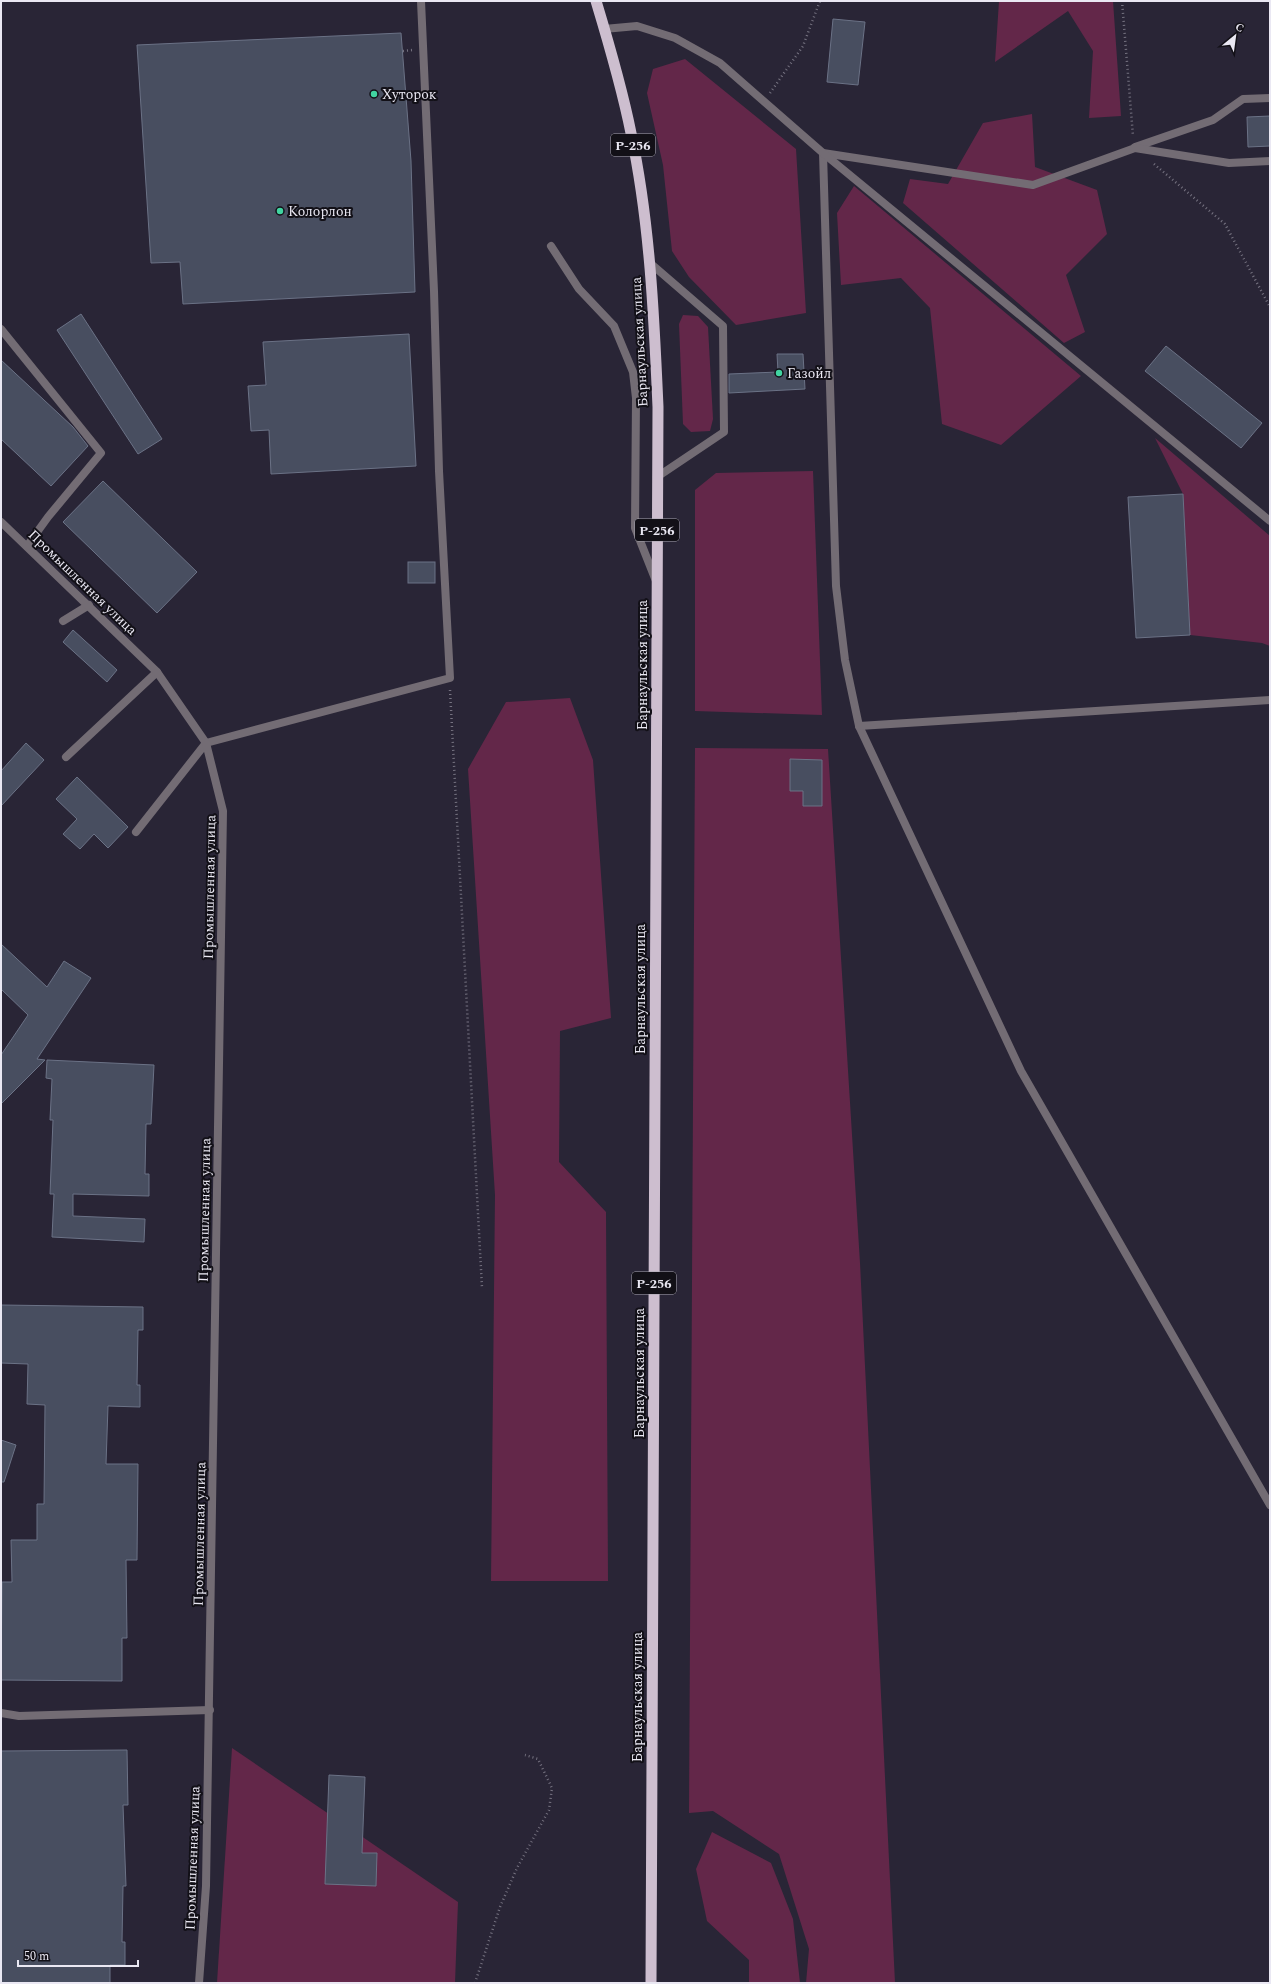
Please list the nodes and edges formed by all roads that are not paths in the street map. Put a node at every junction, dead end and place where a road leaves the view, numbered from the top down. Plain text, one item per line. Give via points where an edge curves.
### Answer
1 (421, 1) edge
2 (596, 1) edge
3 (604, 29) junction
4 (1270, 98) edge
5 (1134, 148) junction
6 (823, 153) junction
7 (1270, 161) edge
8 (551, 246) dead end
9 (650, 263) junction
10 (1, 329) edge
11 (657, 477) junction
12 (1270, 521) edge
13 (1, 522) edge
14 (27, 546) junction
15 (657, 584) junction
16 (89, 605) junction
17 (63, 621) dead end
18 (157, 672) junction
19 (1270, 700) edge
20 (859, 726) junction
21 (206, 743) junction
22 (66, 758) dead end
23 (136, 832) dead end
24 (1270, 1505) edge
25 (210, 1710) junction
26 (1, 1713) edge
27 (199, 1983) edge
28 (651, 1983) edge

1 - 21 street via 439,471 450,678
2 - 3 highway, Барнаульская улица / Р-256
3 - 6 street via 637,26 675,38 720,63
3 - 9 highway, Барнаульская улица / Р-256 via 631,132
4 - 5 street via 1243,99 1213,120
5 - 6 street via 1033,185
5 - 7 street via 1229,163
6 - 12 street
6 - 20 street via 836,586 845,660
8 - 15 street via 579,288 614,326 633,372 636,398 635,528
9 - 11 highway, Барнаульская улица / Р-256 via 658,407
9 - 11 street via 722,326 724,432
10 - 14 street via 101,453
11 - 15 highway, Барнаульская улица / Р-256
13 - 14 street, Промышленная улица
14 - 16 street, Промышленная улица
15 - 28 highway, Барнаульская улица / Р-256
16 - 17 street
16 - 18 street, Промышленная улица
18 - 21 street, Промышленная улица
18 - 22 street
19 - 20 street
20 - 24 street via 1021,1071
21 - 23 street
21 - 25 street, Промышленная улица via 223,811
25 - 26 street via 19,1716
25 - 27 street, Промышленная улица via 206,1886

